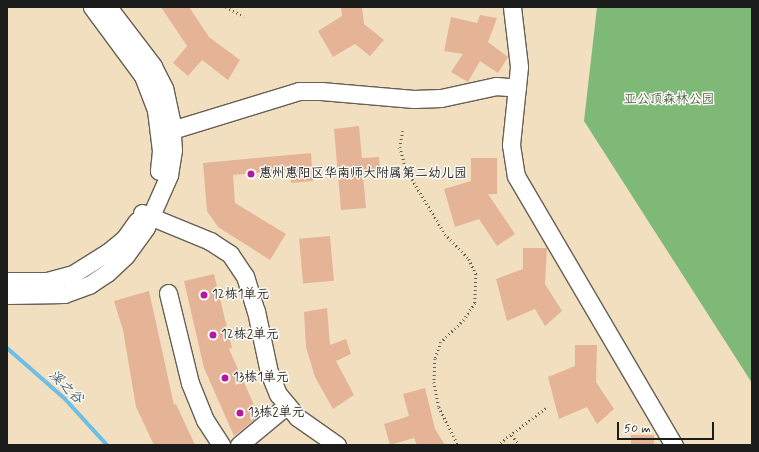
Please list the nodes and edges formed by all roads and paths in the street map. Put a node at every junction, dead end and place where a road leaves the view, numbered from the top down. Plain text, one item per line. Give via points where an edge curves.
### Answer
1 (92, 7) edge
2 (108, 7) edge
3 (226, 7) edge
4 (512, 7) edge
5 (244, 16) dead end
6 (517, 88) junction
7 (403, 131) dead end
8 (165, 132) junction
9 (147, 215) junction
10 (7, 281) edge
11 (168, 293) dead end
12 (7, 295) edge
13 (286, 406) junction
14 (546, 408) dead end
15 (512, 435) junction
16 (221, 445) edge
17 (239, 445) edge
18 (337, 445) edge
19 (458, 445) edge
20 (497, 445) edge
21 (519, 445) edge
22 (674, 445) edge

1 - 8 street via 143,76
2 - 8 street via 153,66 164,88
3 - 5 path
4 - 6 street via 519,67
6 - 8 street via 496,86 441,98 414,100 299,91
6 - 22 street via 512,145 516,176
7 - 19 path via 400,147 406,169 445,234 469,260 476,274 475,303 464,320 441,342 435,359 434,382 439,407
8 - 9 street via 173,150 170,175
9 - 10 street via 125,238 92,264 73,274 47,281
9 - 12 street via 126,255 107,273 89,285 64,294
9 - 13 street via 210,241 230,254 244,276 256,311 269,372
11 - 16 street via 190,383 205,420
13 - 17 street
13 - 18 street via 315,431
14 - 15 path
15 - 20 path
15 - 21 path

